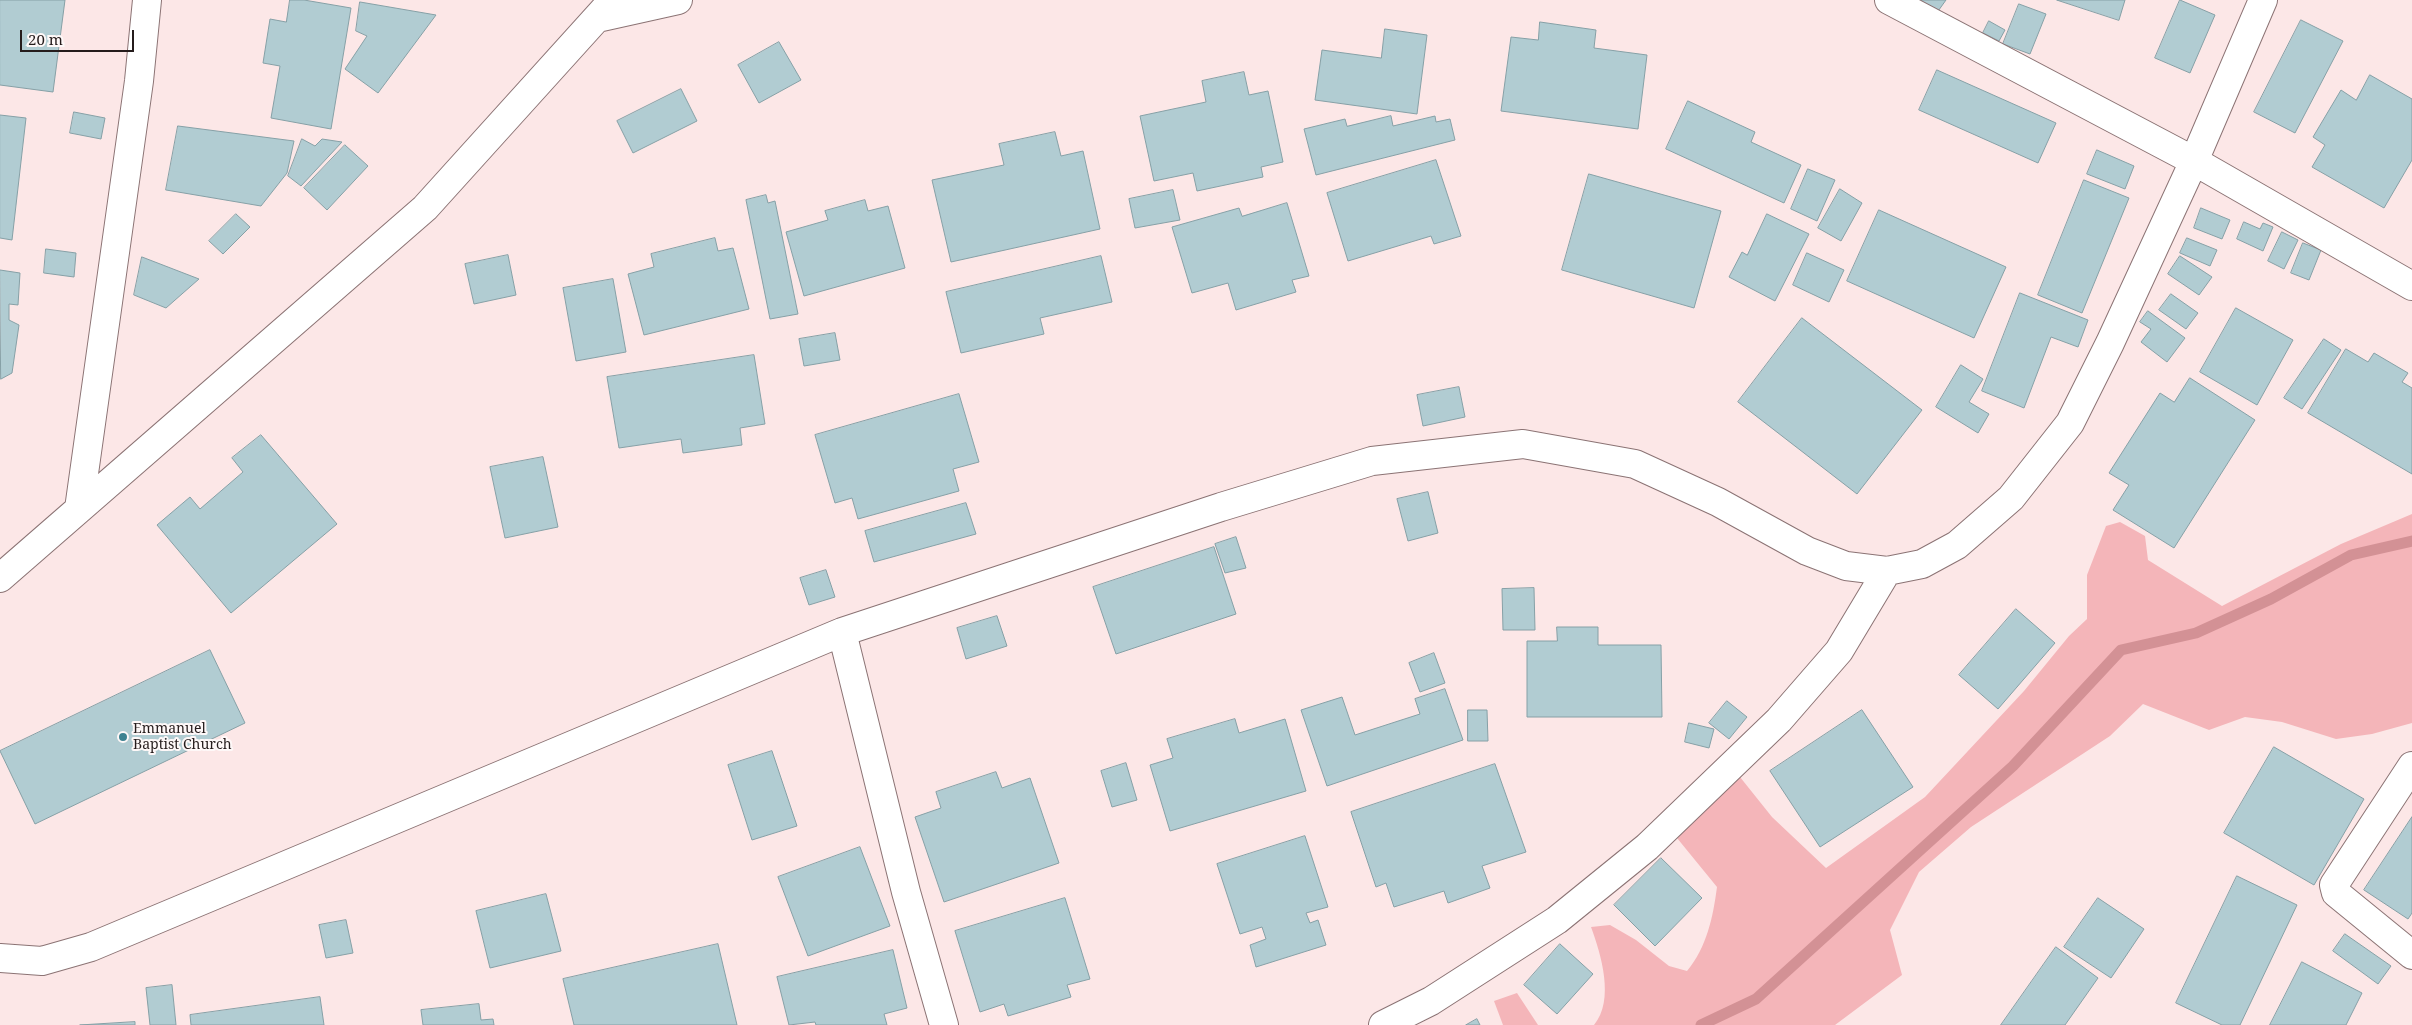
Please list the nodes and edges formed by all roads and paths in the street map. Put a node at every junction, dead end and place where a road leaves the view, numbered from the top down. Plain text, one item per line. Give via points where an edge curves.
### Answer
1 (147, 0) edge
2 (678, 0) edge
3 (1889, 0) edge
4 (2263, 0) edge
5 (605, 9) edge
6 (2194, 161) junction
7 (2412, 286) edge
8 (79, 509) junction
9 (1887, 571) junction
10 (0, 578) edge
11 (842, 632) junction
12 (2412, 766) edge
13 (2412, 955) edge
14 (0, 958) edge
15 (944, 1025) edge
16 (1383, 1025) edge

1 - 8 street via 139,82
2 - 5 street
3 - 6 street
4 - 6 street
5 - 8 street via 425,208
6 - 7 street
6 - 9 street via 2070,423 2011,498 1957,545 1922,564
8 - 10 street
9 - 11 street via 1846,566 1807,551 1718,502 1635,464 1523,444 1372,461 1221,507
9 - 16 street via 1839,650 1780,720 1647,847 1557,920 1431,1001
11 - 14 street via 91,947 42,961
11 - 15 street via 906,892
12 - 13 street via 2334,885 2336,893

